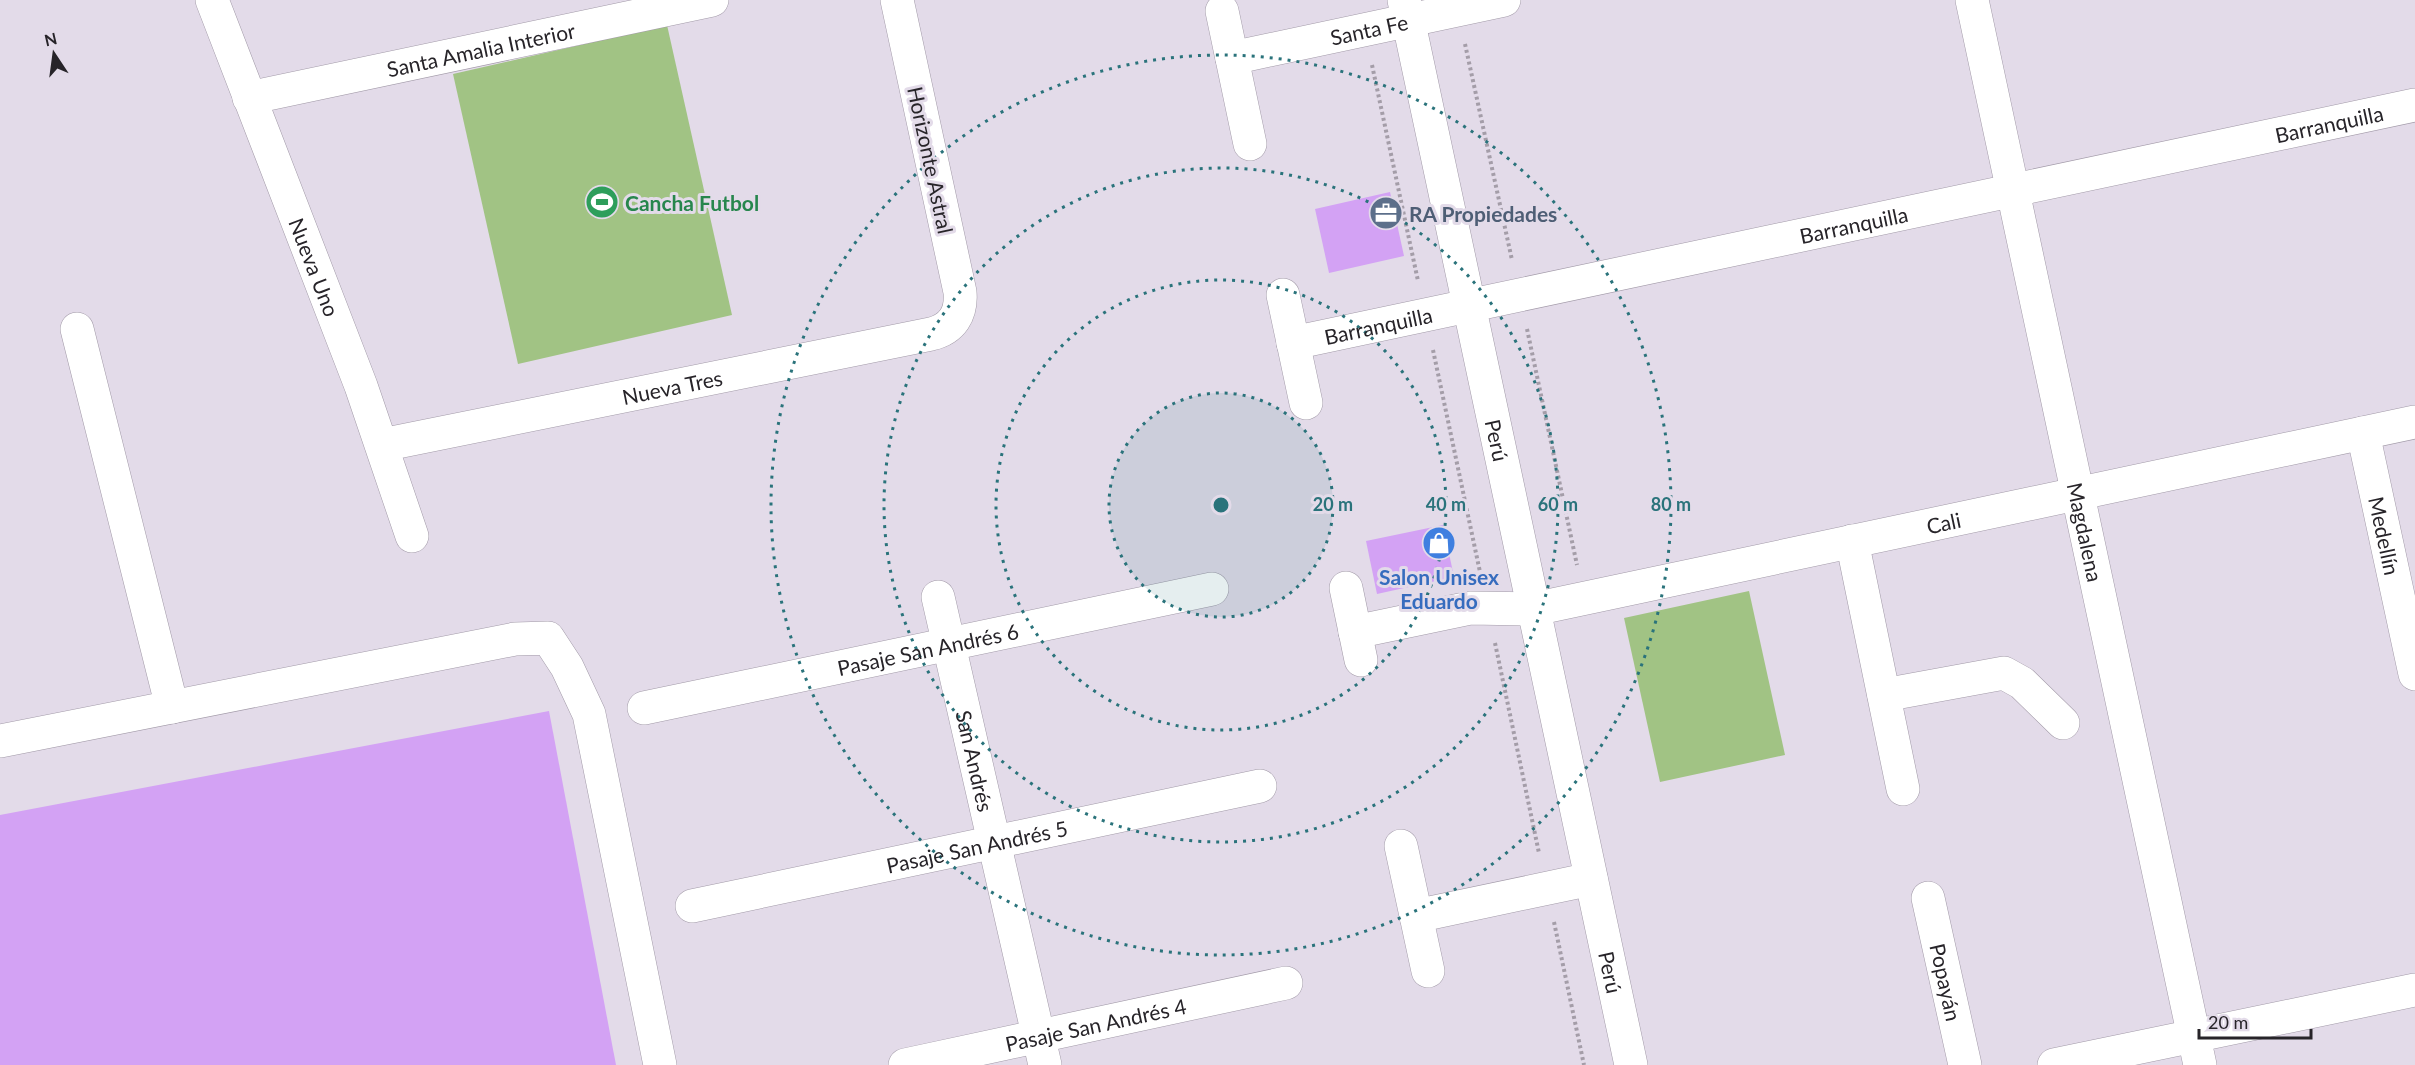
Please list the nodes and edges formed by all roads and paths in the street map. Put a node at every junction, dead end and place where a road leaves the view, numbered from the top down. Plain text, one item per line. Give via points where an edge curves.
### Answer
1 (212, 0) edge
2 (712, 0) edge
3 (897, 0) edge
4 (1504, 0) edge
5 (1972, 0) edge
6 (1406, 10) edge
7 (1222, 11) dead end
8 (594, 12) edge
9 (1365, 30) junction
10 (1232, 58) junction
11 (249, 98) junction
12 (2415, 105) edge
13 (1250, 144) dead end
14 (2013, 190) junction
15 (1283, 295) dead end
16 (1469, 306) junction
17 (1425, 315) junction
18 (956, 319) joint
19 (77, 329) dead end
20 (1293, 343) junction
21 (1306, 403) dead end
22 (2415, 422) edge
23 (2363, 433) junction
24 (382, 444) junction
25 (2078, 493) junction
26 (412, 536) dead end
27 (1852, 541) junction
28 (1212, 588) dead end
29 (1346, 588) dead end
30 (938, 597) dead end
31 (1479, 608) junction
32 (1534, 609) junction
33 (948, 644) junction
34 (2415, 674) edge
35 (1884, 695) junction
36 (172, 707) junction
37 (644, 708) dead end
38 (2063, 723) dead end
39 (0, 741) edge
40 (1260, 786) dead end
41 (1904, 789) dead end
42 (994, 842) junction
43 (1401, 846) dead end
44 (1591, 879) junction
45 (1547, 888) junction
46 (1928, 898) dead end
47 (693, 906) dead end
48 (1416, 916) junction
49 (1428, 971) dead end
50 (1286, 983) dead end
51 (2415, 990) edge
52 (2197, 1050) edge
53 (1042, 1051) edge
54 (660, 1065) edge
55 (905, 1065) edge
56 (1584, 1065) edge
57 (1631, 1065) edge
58 (1965, 1065) edge
59 (2054, 1065) edge

1 - 11 street, Nueva Uno
2 - 8 street, Santa Amalia Interior
3 - 18 street, Horizonte Astral via 960,292
4 - 6 street, Santa Fe
5 - 14 street, Magdalena
6 - 9 street, Santa Fe
6 - 16 street, Perú
7 - 10 street
8 - 11 street, Santa Amalia Interior
9 - 10 street, Santa Fe
9 - 17 path
10 - 13 street
11 - 24 street, Nueva Uno
12 - 14 street, Barranquilla
14 - 16 street, Barranquilla
14 - 25 street, Magdalena
15 - 20 street
16 - 17 street, Barranquilla
16 - 32 street, Perú
17 - 20 street, Barranquilla
17 - 31 path
18 - 24 street, Nueva Tres via 941,332
19 - 36 street
20 - 21 street
22 - 23 street, Cali
23 - 25 street, Cali
23 - 34 street, Medellín
24 - 26 street, Nueva Uno
25 - 27 street, Cali
25 - 52 street, Magdalena
27 - 32 street, Cali
27 - 35 street
28 - 33 street, Pasaje San Andrés 6
29 - 31 street via 1358,646
30 - 33 street, San Andrés
31 - 32 street, Cali
31 - 45 path
32 - 44 street, Perú
33 - 37 street, Pasaje San Andrés 6
33 - 42 street, San Andrés
35 - 38 street via 2004,673 2022,683
35 - 41 street
36 - 39 street
36 - 54 street via 514,639 548,638 589,714
40 - 42 street, Pasaje San Andrés 5
42 - 47 street, Pasaje San Andrés 5
42 - 53 street, San Andrés
43 - 48 street
44 - 45 street
44 - 57 street, Perú
45 - 48 street
45 - 56 path
46 - 58 street, Popayán
48 - 49 street
50 - 53 street, Pasaje San Andrés 4
51 - 52 street
52 - 59 street
53 - 55 street, Pasaje San Andrés 4

